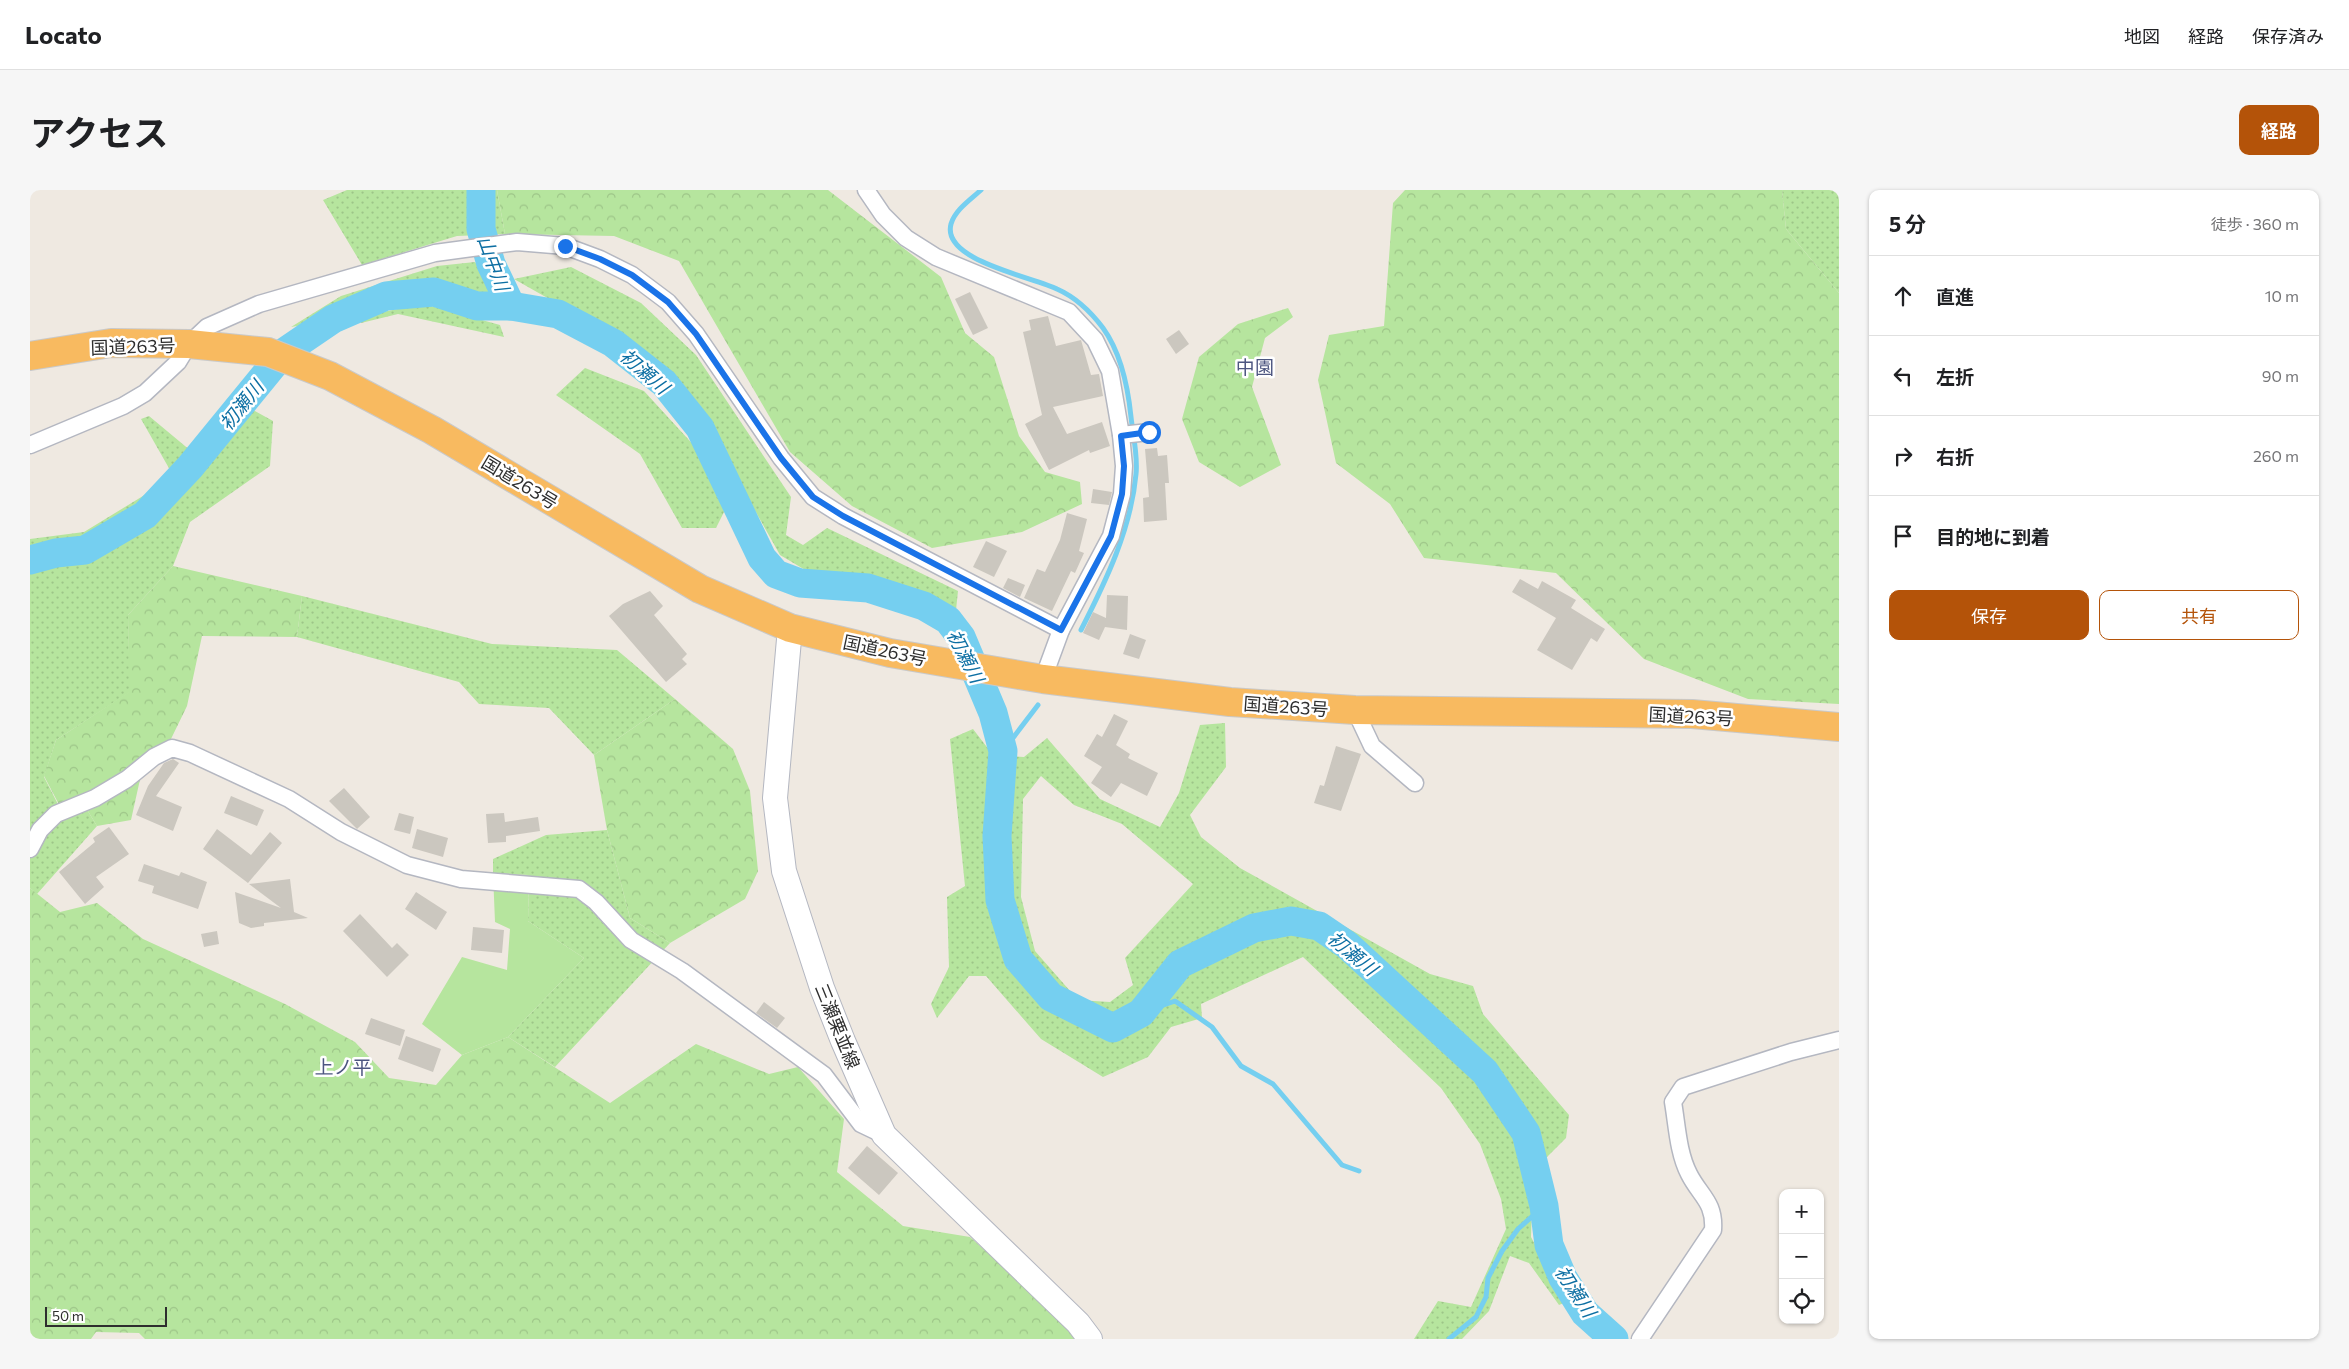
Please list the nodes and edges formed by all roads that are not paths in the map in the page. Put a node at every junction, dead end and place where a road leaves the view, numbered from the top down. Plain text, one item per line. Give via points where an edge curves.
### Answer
1 (866, 190) edge
2 (190, 344) junction
3 (30, 356) edge
4 (1149, 432) dead end
5 (1121, 436) junction
6 (30, 445) edge
7 (790, 628) junction
8 (1061, 630) junction
9 (1043, 679) junction
10 (1354, 710) junction
11 (1839, 727) edge
12 (1415, 783) dead end
13 (30, 849) edge
14 (1839, 1040) edge
15 (884, 1135) junction
16 (1643, 1334) edge
17 (1090, 1339) edge

1 - 5 street via 883,215 906,238 936,257 1068,312 1095,340 1110,371
2 - 3 highway, 国道263号 via 111,343
2 - 6 street via 178,362 145,392 123,406
2 - 7 highway, 国道263号 via 268,352 330,376 432,430 700,589
2 - 8 street via 207,327 259,304 338,279 455,250 517,242 565,246 632,275 668,302 696,334 781,458 813,497 843,516
4 - 5 street
5 - 8 street via 1122,494 1111,536
7 - 9 highway, 国道263号 via 890,653
7 - 15 main road, 三瀬栗並線 via 775,798 784,871 822,988
8 - 9 street
9 - 10 highway, 国道263号 via 1230,702
10 - 11 highway, 国道263号 via 1692,714
10 - 12 street via 1372,746
13 - 15 street via 40,830 56,814 95,798 127,779 154,756 172,748 190,753 289,799 340,832 407,865 461,879 579,889 632,940 682,971 824,1075 861,1124
14 - 16 street via 1683,1087 1674,1102 1679,1140 1689,1174 1709,1203 1714,1218 1713,1230
15 - 17 main road, 三瀬栗並線 via 1078,1323

